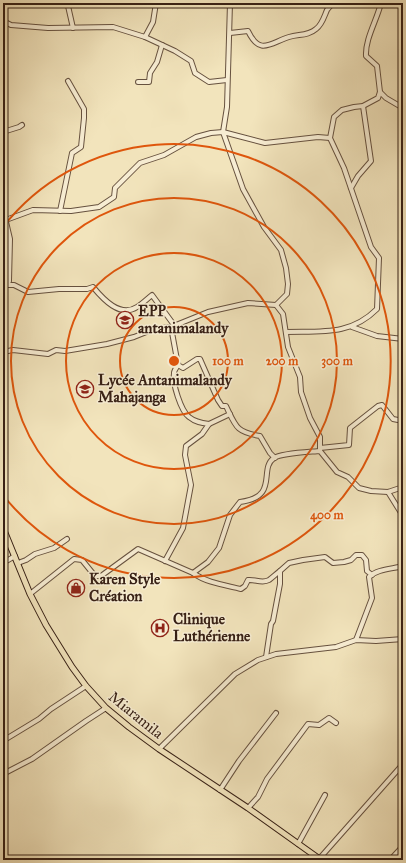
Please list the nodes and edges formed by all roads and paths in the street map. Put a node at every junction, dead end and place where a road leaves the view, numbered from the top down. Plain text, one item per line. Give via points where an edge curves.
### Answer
1 (66, 3) edge
2 (156, 3) edge
3 (230, 3) edge
4 (333, 3) edge
5 (381, 3) edge
6 (3, 21) edge
7 (73, 28) junction
8 (230, 33) junction
9 (145, 37) junction
10 (162, 45) junction
11 (227, 80) junction
12 (68, 81) dead end
13 (138, 82) dead end
14 (380, 92) junction
15 (363, 106) junction
16 (403, 108) edge
17 (22, 125) dead end
18 (3, 132) edge
19 (223, 132) junction
20 (330, 138) junction
21 (351, 188) junction
22 (3, 209) edge
23 (60, 210) junction
24 (5, 220) edge
25 (5, 285) edge
26 (276, 305) junction
27 (172, 326) junction
28 (352, 327) junction
29 (286, 332) junction
30 (403, 339) edge
31 (3, 352) edge
32 (178, 365) junction
33 (230, 414) junction
34 (403, 421) edge
35 (209, 424) junction
36 (320, 450) junction
37 (275, 458) junction
38 (403, 487) edge
39 (388, 492) junction
40 (403, 516) edge
41 (3, 528) edge
42 (5, 537) edge
43 (67, 539) dead end
44 (15, 556) junction
45 (165, 561) junction
46 (3, 563) edge
47 (18, 563) junction
48 (403, 566) edge
49 (280, 572) junction
50 (193, 573) junction
51 (372, 575) junction
52 (30, 594) junction
53 (403, 639) edge
54 (356, 640) junction
55 (266, 657) junction
56 (86, 686) junction
57 (106, 708) junction
58 (276, 713) dead end
59 (336, 723) dead end
60 (6, 739) dead end
61 (158, 748) junction
62 (403, 764) edge
63 (3, 774) edge
64 (220, 790) junction
65 (325, 795) dead end
66 (248, 808) junction
67 (298, 844) junction
68 (403, 846) edge
69 (317, 859) edge
70 (390, 860) edge

1 - 7 street
2 - 9 street via 153,22
3 - 8 street
4 - 8 street via 317,29 304,36 290,37 270,46 262,46 253,41 248,31
5 - 14 street via 365,48 366,56 377,66
6 - 7 street via 11,25
7 - 9 street via 113,27
8 - 11 street
9 - 10 street
10 - 11 street via 191,61 195,73 209,82
10 - 13 street via 148,82
11 - 19 street via 227,107
12 - 23 street via 84,109 84,118 81,147 72,153
14 - 15 street via 378,98
14 - 16 street
15 - 20 street via 342,110 334,117
15 - 21 street via 371,161
17 - 18 street
19 - 20 street via 265,143 305,137
19 - 23 street via 196,137 164,155 140,163 115,188 114,198 99,207
19 - 26 street via 243,189 280,250 286,268 287,294
20 - 21 street
21 - 28 street via 371,247 379,258 377,309 368,318
22 - 24 street
23 - 24 street via 33,210
24 - 25 street via 11,251 9,281
25 - 27 street via 14,285 28,292 93,287 110,305 119,309 136,308 152,295
26 - 27 street via 248,303 208,312
26 - 29 street via 283,314
27 - 31 street via 107,344 65,351 56,350 48,354 13,350
27 - 32 street
28 - 29 street via 332,331
28 - 30 street via 377,336
29 - 36 street via 288,348 300,377 303,399 320,437
32 - 33 street via 183,368 197,359 200,360 218,400 222,406 226,406
32 - 35 street via 174,373 175,387 183,410 188,417
33 - 35 street
33 - 37 street via 233,423 245,434 260,436
34 - 36 street via 393,419 382,405 378,406 350,428 349,445
35 - 45 street via 202,434 186,446 185,455 191,485 183,528
36 - 37 street
36 - 39 street via 337,472 348,477 359,488
37 - 50 street via 269,464 266,486 260,494 240,502 230,515 219,548 208,562
38 - 39 street
39 - 40 street
41 - 42 main road, Miaramila
42 - 44 main road, Miaramila
43 - 47 street via 54,548
44 - 46 street
44 - 47 main road, Miaramila
45 - 50 street
45 - 52 street via 138,549 101,576 94,576 82,560 74,559
47 - 52 main road, Miaramila
48 - 51 street
49 - 50 street via 268,581 248,580 241,589 212,582
49 - 51 street via 289,564 303,560 325,557 333,563 362,555 366,560 367,571
49 - 55 street
51 - 54 street via 369,577 372,598
52 - 56 main road, Miaramila via 46,625
53 - 54 street
54 - 55 street via 336,647
55 - 61 street via 235,674
56 - 57 main road, Miaramila
56 - 60 street
57 - 61 main road, Miaramila
57 - 63 street via 32,759
58 - 64 street
59 - 66 street via 329,718 319,725 308,724
61 - 64 main road, Miaramila
62 - 69 street
64 - 66 main road, Miaramila
65 - 67 street
66 - 67 main road, Miaramila
67 - 69 main road, Miaramila
68 - 70 street

